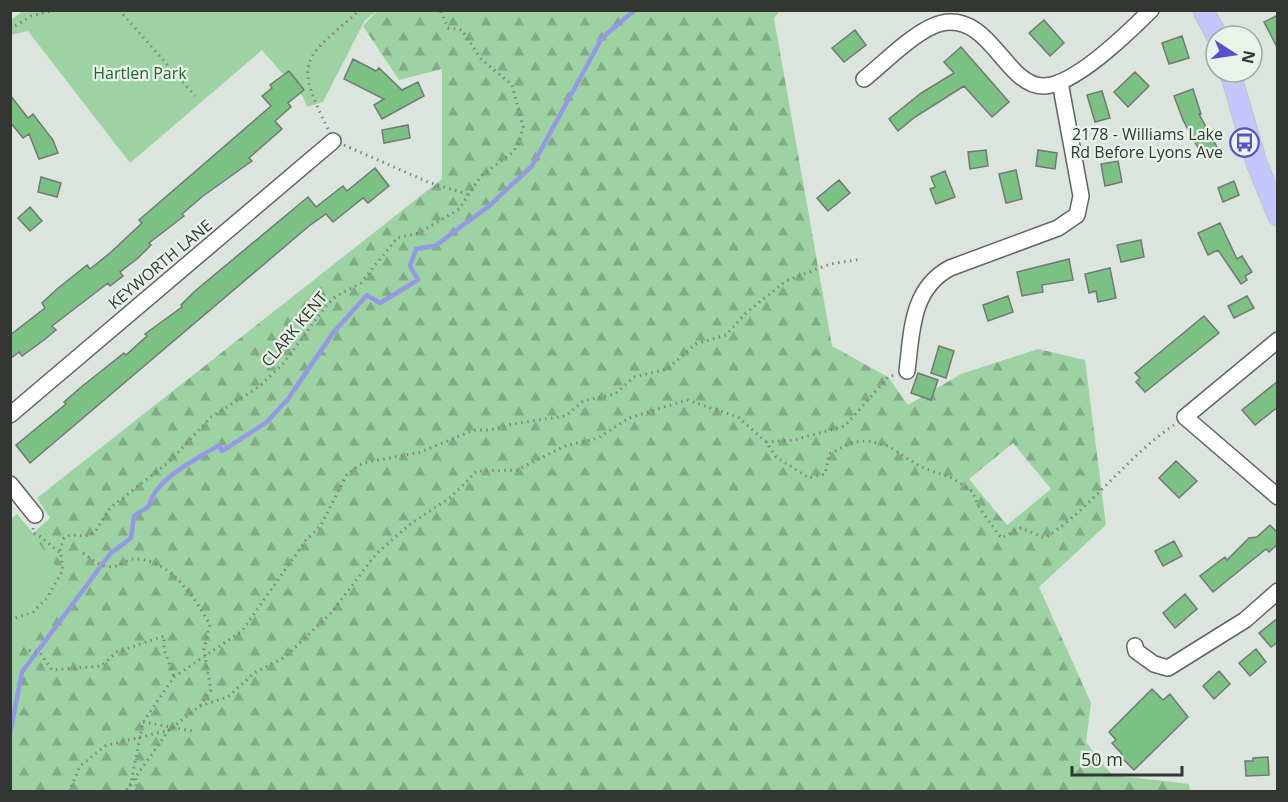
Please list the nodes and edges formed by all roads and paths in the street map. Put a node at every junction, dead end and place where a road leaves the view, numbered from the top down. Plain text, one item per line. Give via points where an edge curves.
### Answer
1 (56, 10) edge
2 (119, 10) edge
3 (360, 10) edge
4 (440, 10) edge
5 (1151, 10) edge
6 (1203, 10) edge
7 (1211, 24) edge
8 (10, 29) edge
9 (864, 79) dead end
10 (1060, 82) junction
11 (1234, 84) edge
12 (195, 96) dead end
13 (333, 141) junction
14 (467, 194) junction
15 (1278, 216) edge
16 (862, 259) dead end
17 (1278, 340) edge
18 (907, 371) joint
19 (10, 415) edge
20 (1185, 417) junction
21 (766, 442) junction
22 (10, 484) edge
23 (1278, 497) edge
24 (35, 515) joint
25 (83, 553) dead end
26 (62, 554) junction
27 (1278, 591) edge
28 (10, 620) edge
29 (1135, 646) dead end
30 (23, 649) dead end
31 (174, 677) junction
32 (200, 706) junction
33 (143, 722) junction
34 (169, 730) junction
35 (193, 730) dead end
36 (136, 776) junction
37 (69, 792) edge
38 (127, 792) edge
39 (136, 792) edge

1 - 8 path via 31,16
2 - 12 path
3 - 13 path via 318,47 307,67 315,103
4 - 14 path, CLARK KENT via 448,28 462,30 481,59 512,85 523,127 513,152 481,176
5 - 10 street via 1113,48
6 - 7 main road
9 - 10 street via 928,28 954,22 978,32 1030,83 1045,86
10 - 18 street via 1081,196 1077,215 1058,228 950,268 934,279 918,301
11 - 15 main road via 1257,164
13 - 14 path via 428,182
13 - 19 street, KEYWORTH LANE
14 - 26 path, CLARK KENT via 459,209 419,233 397,238 361,283 326,306 272,376 248,396 210,417 169,462 110,508 91,535 64,538
16 - 31 path via 830,264 786,281 726,335 696,344 667,369 634,378 615,394 583,401 566,416 474,430 421,452 363,463 347,474 320,527 306,540 242,631
17 - 20 street
18 - 21 path via 888,377 845,426 794,440
20 - 21 path via 1158,435 1064,526 1045,538 1021,528 1001,538 972,491 888,446 868,441 842,446 829,454 825,474 808,478 776,457
20 - 23 street
21 - 32 path via 738,417 687,400 629,418 598,438 565,446 517,471 477,471 452,497 392,539 331,613 285,657 254,673 228,697
22 - 24 street
24 - 26 path via 33,533
25 - 32 path via 100,566 116,566 131,559 151,561 168,570 188,592 210,625 204,650 211,690
26 - 28 path, CLARK KENT via 63,570 47,598 33,612
27 - 29 street via 1245,620 1168,668 1154,664
30 - 31 path via 40,652 52,670 101,666 117,652 164,636 164,649
31 - 33 path
32 - 34 path
33 - 35 path
33 - 38 path
34 - 36 path
34 - 37 path via 105,746 80,766
36 - 38 path
36 - 39 path

